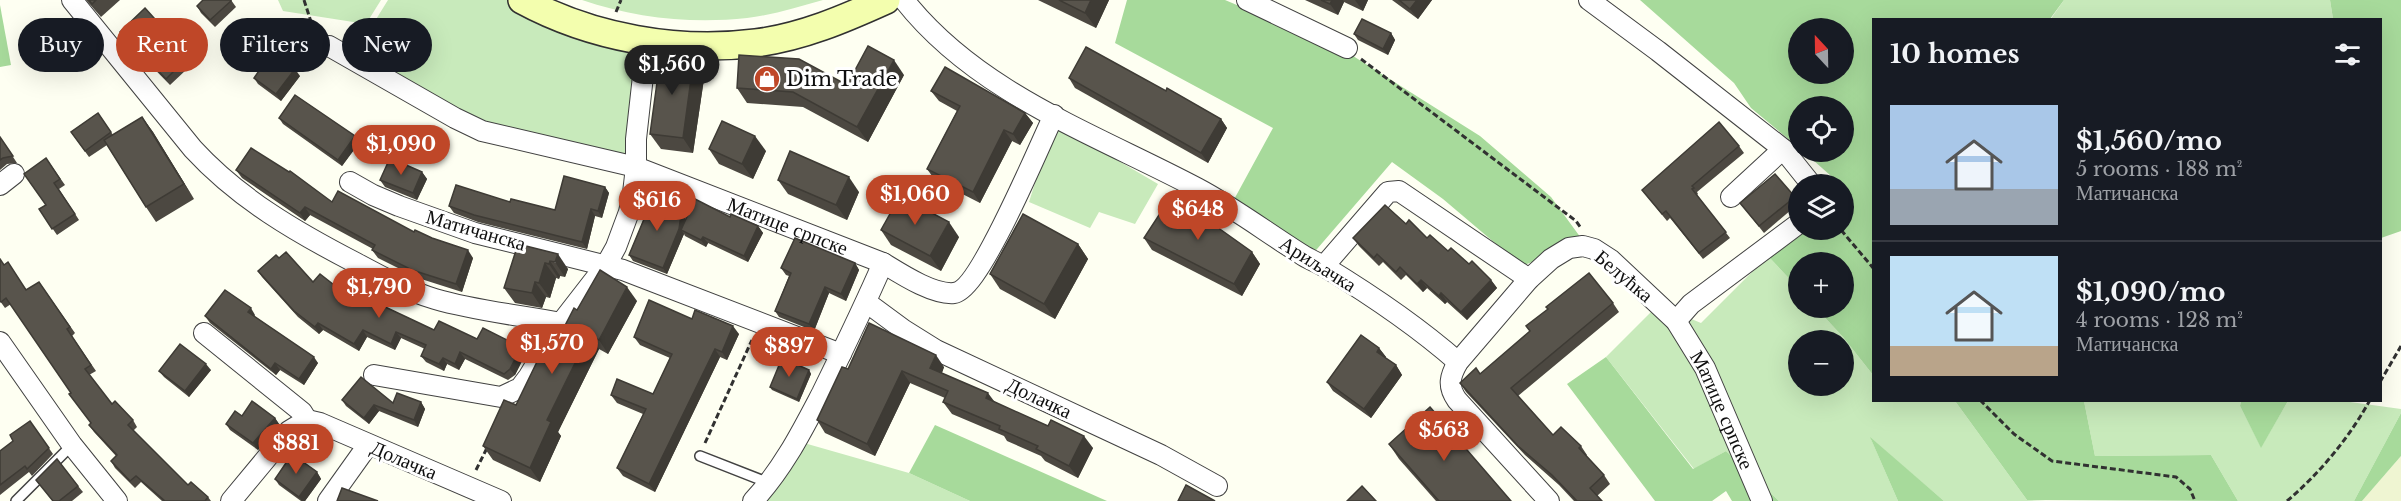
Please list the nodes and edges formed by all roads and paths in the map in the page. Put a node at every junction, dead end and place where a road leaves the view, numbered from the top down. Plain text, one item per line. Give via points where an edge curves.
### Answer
1 (72, 0) edge
2 (304, 0) edge
3 (522, 0) edge
4 (621, 0) edge
5 (886, 0) edge
6 (904, 0) edge
7 (1247, 0) edge
8 (1589, 0) edge
9 (615, 12) dead end
10 (310, 18) edge
11 (647, 40) junction
12 (330, 47) edge
13 (1347, 48) joint
14 (1054, 116) junction
15 (1783, 150) junction
16 (636, 167) junction
17 (1803, 174) edge
18 (350, 182) dead end
19 (1731, 197) dead end
20 (1788, 231) edge
21 (1849, 240) edge
22 (1594, 249) junction
23 (883, 263) junction
24 (606, 265) junction
25 (1324, 266) junction
26 (1872, 267) edge
27 (1529, 279) junction
28 (866, 302) junction
29 (1676, 321) junction
30 (760, 322) junction
31 (561, 323) junction
32 (204, 333) dead end
33 (0, 342) edge
34 (2401, 346) edge
35 (841, 354) junction
36 (1458, 362) junction
37 (374, 375) dead end
38 (2382, 379) edge
39 (1982, 402) edge
40 (2369, 402) edge
41 (307, 420) junction
42 (489, 443) edge
43 (72, 445) junction
44 (368, 446) junction
45 (700, 456) joint
46 (769, 483) junction
47 (1217, 486) dead end
48 (468, 488) junction
49 (492, 500) edge
50 (16, 501) edge
51 (117, 501) edge
52 (231, 501) edge
53 (328, 501) edge
54 (753, 501) edge
55 (1549, 501) edge
56 (1762, 501) edge
57 (2195, 501) edge
58 (2288, 501) edge

1 - 31 street via 213,170 280,221 409,290 455,304
2 - 10 path
3 - 11 main road via 594,29
4 - 9 path
5 - 11 main road via 822,27 756,43 677,44
6 - 14 street, Ариљачка via 962,57
7 - 13 street
8 - 15 street
11 - 16 street
12 - 16 street, Матице српске via 482,131
13 - 22 path via 1576,221
14 - 23 street via 993,247 967,286 955,293 943,292
14 - 25 street, Ариљачка via 1199,189
15 - 17 street
15 - 19 street
16 - 23 street, Матице српске
16 - 24 street via 629,212
18 - 24 street, Матичанска via 399,206 475,232
20 - 29 street via 1690,304
21 - 26 path
22 - 27 street, Белућка via 1569,248
22 - 29 street, Белућка
23 - 28 street
24 - 30 street, Матичанска
24 - 31 street
25 - 27 street via 1388,192 1399,191
25 - 36 street, Ариљачка via 1432,339
27 - 36 street, Белућка
28 - 35 street
28 - 47 street, Долачка via 936,350 1161,455
29 - 56 street, Матице српске via 1705,368
30 - 35 street, Матичанска
30 - 45 path
31 - 37 street via 520,388 501,397
32 - 41 street, Долачка
33 - 43 street
34 - 38 path
35 - 46 street via 797,441
36 - 55 street via 1450,376 1450,391
39 - 57 path via 2014,434 2052,461 2176,477 2190,489
40 - 58 path via 2310,482
41 - 44 street, Долачка
41 - 52 street via 289,431
42 - 48 path
43 - 50 lane
43 - 51 street
44 - 48 street, Долачка
44 - 53 street
45 - 46 lane
46 - 54 street
48 - 49 street, Долачка

